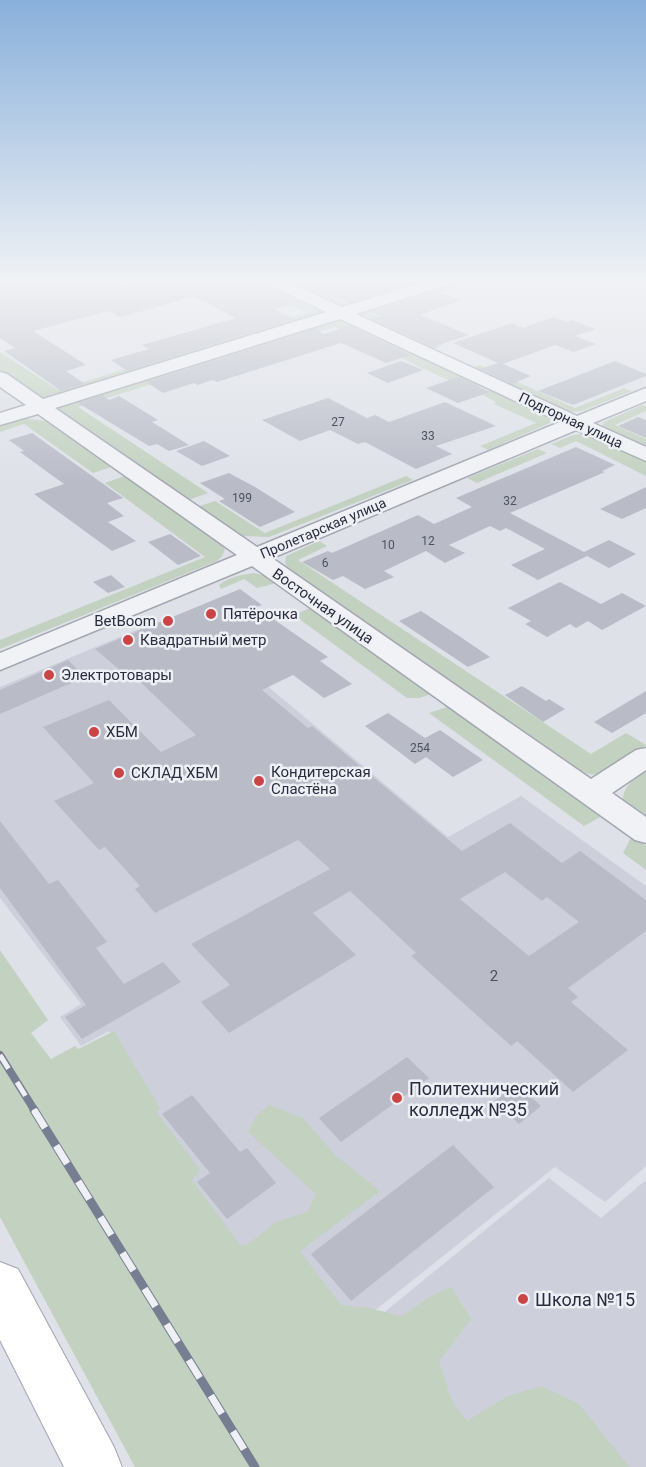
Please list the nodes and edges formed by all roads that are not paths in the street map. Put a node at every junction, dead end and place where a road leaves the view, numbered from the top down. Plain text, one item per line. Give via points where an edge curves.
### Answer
1 (231, 347) edge
2 (416, 347) edge
3 (0, 378) edge
4 (646, 394) edge
5 (39, 407) junction
6 (0, 419) edge
7 (577, 423) junction
8 (646, 455) edge
9 (253, 557) junction
10 (0, 662) edge
11 (646, 757) edge
12 (590, 793) junction
13 (646, 832) edge
14 (0, 1287) edge
15 (94, 1467) edge

1 - 5 street
2 - 7 street, Подгорная улица
3 - 5 street, Восточная улица
4 - 7 street, Пролетарская улица
5 - 6 street
5 - 9 street, Восточная улица
7 - 8 street, Подгорная улица
7 - 9 street, Пролетарская улица
9 - 10 street, Пролетарская улица
9 - 12 street, Восточная улица
11 - 12 street
12 - 13 street, Восточная улица
14 - 15 main road

